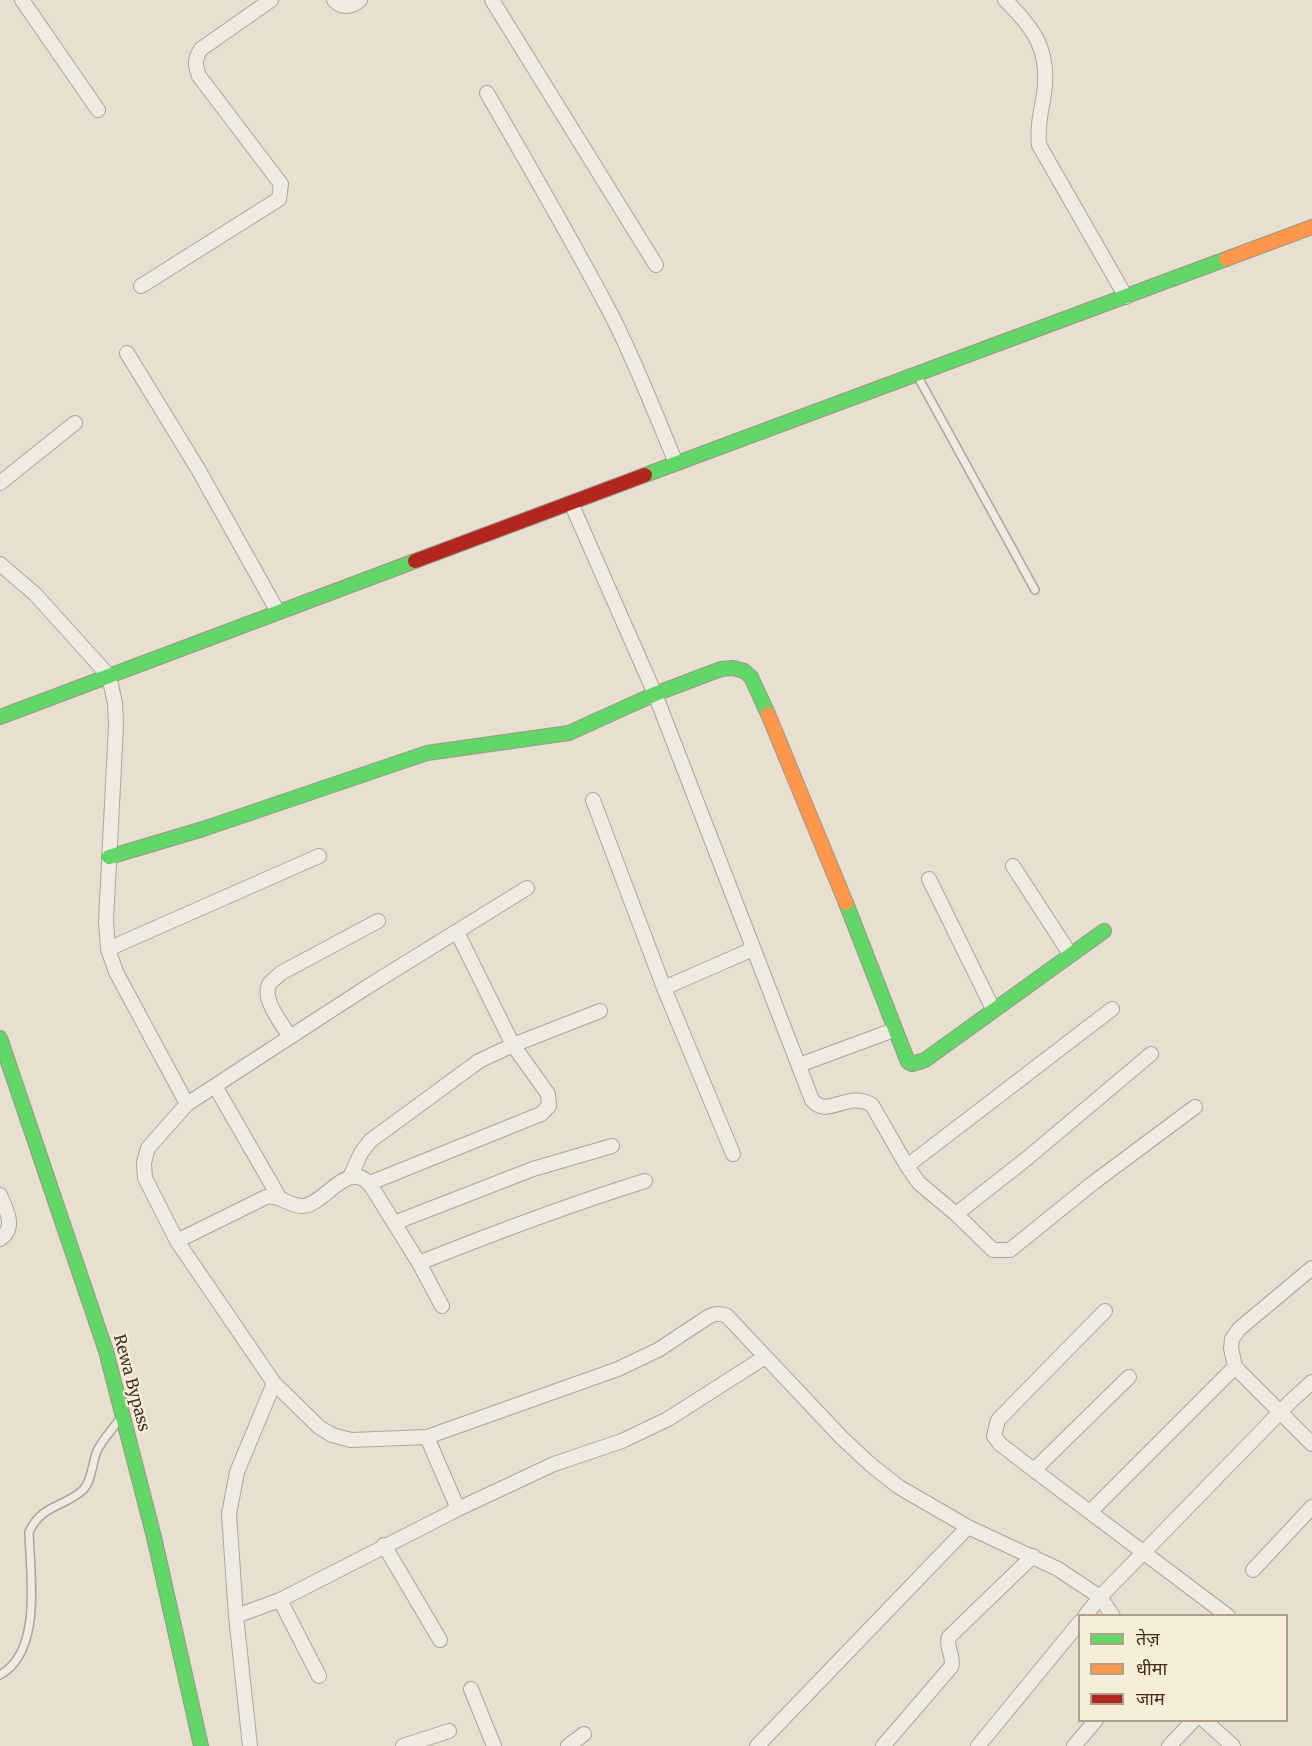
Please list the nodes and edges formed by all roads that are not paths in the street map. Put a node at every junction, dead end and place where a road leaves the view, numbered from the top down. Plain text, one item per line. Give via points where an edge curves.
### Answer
1 (22, 0) edge
2 (271, 0) edge
3 (334, 0) edge
4 (360, 0) edge
5 (492, 0) edge
6 (1005, 0) edge
7 (488, 93) dead end
8 (98, 110) dead end
9 (1312, 227) edge
10 (656, 265) dead end
11 (141, 286) dead end
12 (1126, 297) junction
13 (127, 354) dead end
14 (916, 374) junction
15 (75, 423) dead end
16 (676, 463) junction
17 (0, 483) edge
18 (571, 503) junction
19 (0, 564) edge
20 (1035, 590) dead end
21 (278, 612) junction
22 (109, 676) junction
23 (655, 694) junction
24 (0, 717) edge
25 (592, 800) dead end
26 (320, 856) dead end
27 (109, 857) junction
28 (1013, 866) dead end
29 (929, 879) dead end
30 (527, 888) dead end
31 (378, 921) dead end
32 (1104, 931) dead end
33 (457, 932) junction
34 (108, 949) junction
35 (753, 949) junction
36 (1070, 954) junction
37 (664, 988) junction
38 (993, 1009) junction
39 (1112, 1009) dead end
40 (600, 1011) dead end
41 (894, 1030) junction
42 (290, 1037) junction
43 (0, 1038) edge
44 (513, 1045) junction
45 (1151, 1054) dead end
46 (799, 1065) junction
47 (215, 1086) junction
48 (187, 1104) junction
49 (1195, 1107) dead end
50 (612, 1146) dead end
51 (733, 1154) dead end
52 (907, 1166) junction
53 (350, 1177) junction
54 (645, 1181) dead end
55 (370, 1183) junction
56 (0, 1195) edge
57 (279, 1197) junction
58 (956, 1214) junction
59 (394, 1223) junction
60 (0, 1239) edge
61 (177, 1241) junction
62 (419, 1263) junction
63 (1312, 1268) edge
64 (442, 1306) dead end
65 (1105, 1311) dead end
66 (765, 1357) junction
67 (1235, 1367) junction
68 (1129, 1377) dead end
69 (1312, 1382) edge
70 (274, 1383) junction
71 (1281, 1411) junction
72 (123, 1414) junction
73 (427, 1437) junction
74 (1312, 1444) edge
75 (1034, 1470) junction
76 (1312, 1507) edge
77 (458, 1509) junction
78 (1090, 1512) junction
79 (968, 1527) junction
80 (384, 1545) junction
81 (1143, 1553) junction
82 (1034, 1556) junction
83 (1253, 1570) dead end
84 (1100, 1597) junction
85 (280, 1600) junction
86 (1087, 1614) edge
87 (1112, 1614) edge
88 (1225, 1614) edge
89 (236, 1616) junction
90 (1078, 1624) edge
91 (440, 1640) dead end
92 (0, 1675) edge
93 (319, 1676) dead end
94 (471, 1689) dead end
95 (1094, 1722) edge
96 (1192, 1722) edge
97 (1206, 1722) edge
98 (449, 1731) dead end
99 (584, 1734) dead end
100 (201, 1746) edge
101 (250, 1746) edge
102 (403, 1746) edge
103 (494, 1746) edge
104 (567, 1746) edge
105 (757, 1746) edge
106 (883, 1746) edge
107 (978, 1746) edge
108 (1074, 1746) edge
109 (1169, 1746) edge
110 (1233, 1746) edge

1 - 8 street
2 - 11 street via 201,49 195,65 199,76 281,184 279,199
3 - 4 street via 343,6
5 - 10 street
6 - 12 street via 1038,39 1044,58 1039,145
7 - 16 street via 614,322
9 - 12 main road
12 - 14 main road
13 - 21 street via 198,469
14 - 16 main road
14 - 20 lane
15 - 17 street
16 - 18 main road
18 - 21 main road
18 - 23 street
19 - 22 street via 34,594
21 - 22 main road
22 - 24 main road
22 - 27 street via 116,726
23 - 27 main road via 569,733 428,753
23 - 35 street
23 - 41 main road via 721,669 733,668 751,677 852,917
25 - 37 street
26 - 34 street
27 - 34 street
28 - 36 street
29 - 38 street
30 - 33 street
31 - 42 street via 281,973 270,984 270,1005
32 - 36 main road
33 - 42 street
33 - 44 street
34 - 48 street via 116,972
35 - 37 street
35 - 46 street
36 - 38 main road
37 - 51 street
38 - 41 main road via 914,1065 908,1062
39 - 52 street
40 - 44 street
41 - 46 street
42 - 47 street
43 - 72 main road, Rewa Bypass via 92,1303
44 - 53 street via 479,1061 376,1135 361,1152
44 - 55 street via 548,1094 549,1106 541,1114
45 - 58 street
46 - 52 street via 812,1100 820,1107 854,1099 872,1106
47 - 48 street
47 - 57 street
48 - 61 street via 148,1148 144,1163 152,1195
49 - 58 street via 1010,1250 993,1250
50 - 59 street via 533,1169
52 - 58 street via 919,1183
53 - 55 street
53 - 57 street via 309,1205 294,1205
54 - 62 street
55 - 59 street
56 - 60 street via 9,1223 8,1232
57 - 61 street via 266,1197
59 - 62 street
61 - 70 street
62 - 64 street
63 - 67 street via 1239,1329 1231,1348
65 - 75 street via 998,1420 994,1436
66 - 73 street via 727,1316 714,1314 658,1350 618,1369
66 - 77 street via 622,1441 554,1464
66 - 79 street via 871,1465 899,1487
67 - 71 street
67 - 78 street
68 - 75 street
69 - 71 street
70 - 73 street via 332,1435 351,1440
70 - 89 street via 232,1491 229,1514
71 - 74 street
71 - 81 street
72 - 92 lane via 98,1449 82,1491 38,1517 29,1532 29,1629 16,1662
72 - 100 main road, Rewa Bypass
73 - 77 street
75 - 78 street
76 - 83 street
77 - 80 street
78 - 81 street
79 - 82 street
79 - 105 street
80 - 85 street
80 - 91 street
81 - 84 street
81 - 88 street
82 - 84 street
82 - 106 street via 949,1637 951,1667
84 - 86 street
84 - 87 street
85 - 89 street
85 - 93 street
89 - 101 street
90 - 107 street
94 - 103 street
95 - 108 street
96 - 109 street
97 - 110 street
98 - 102 street
99 - 104 street

